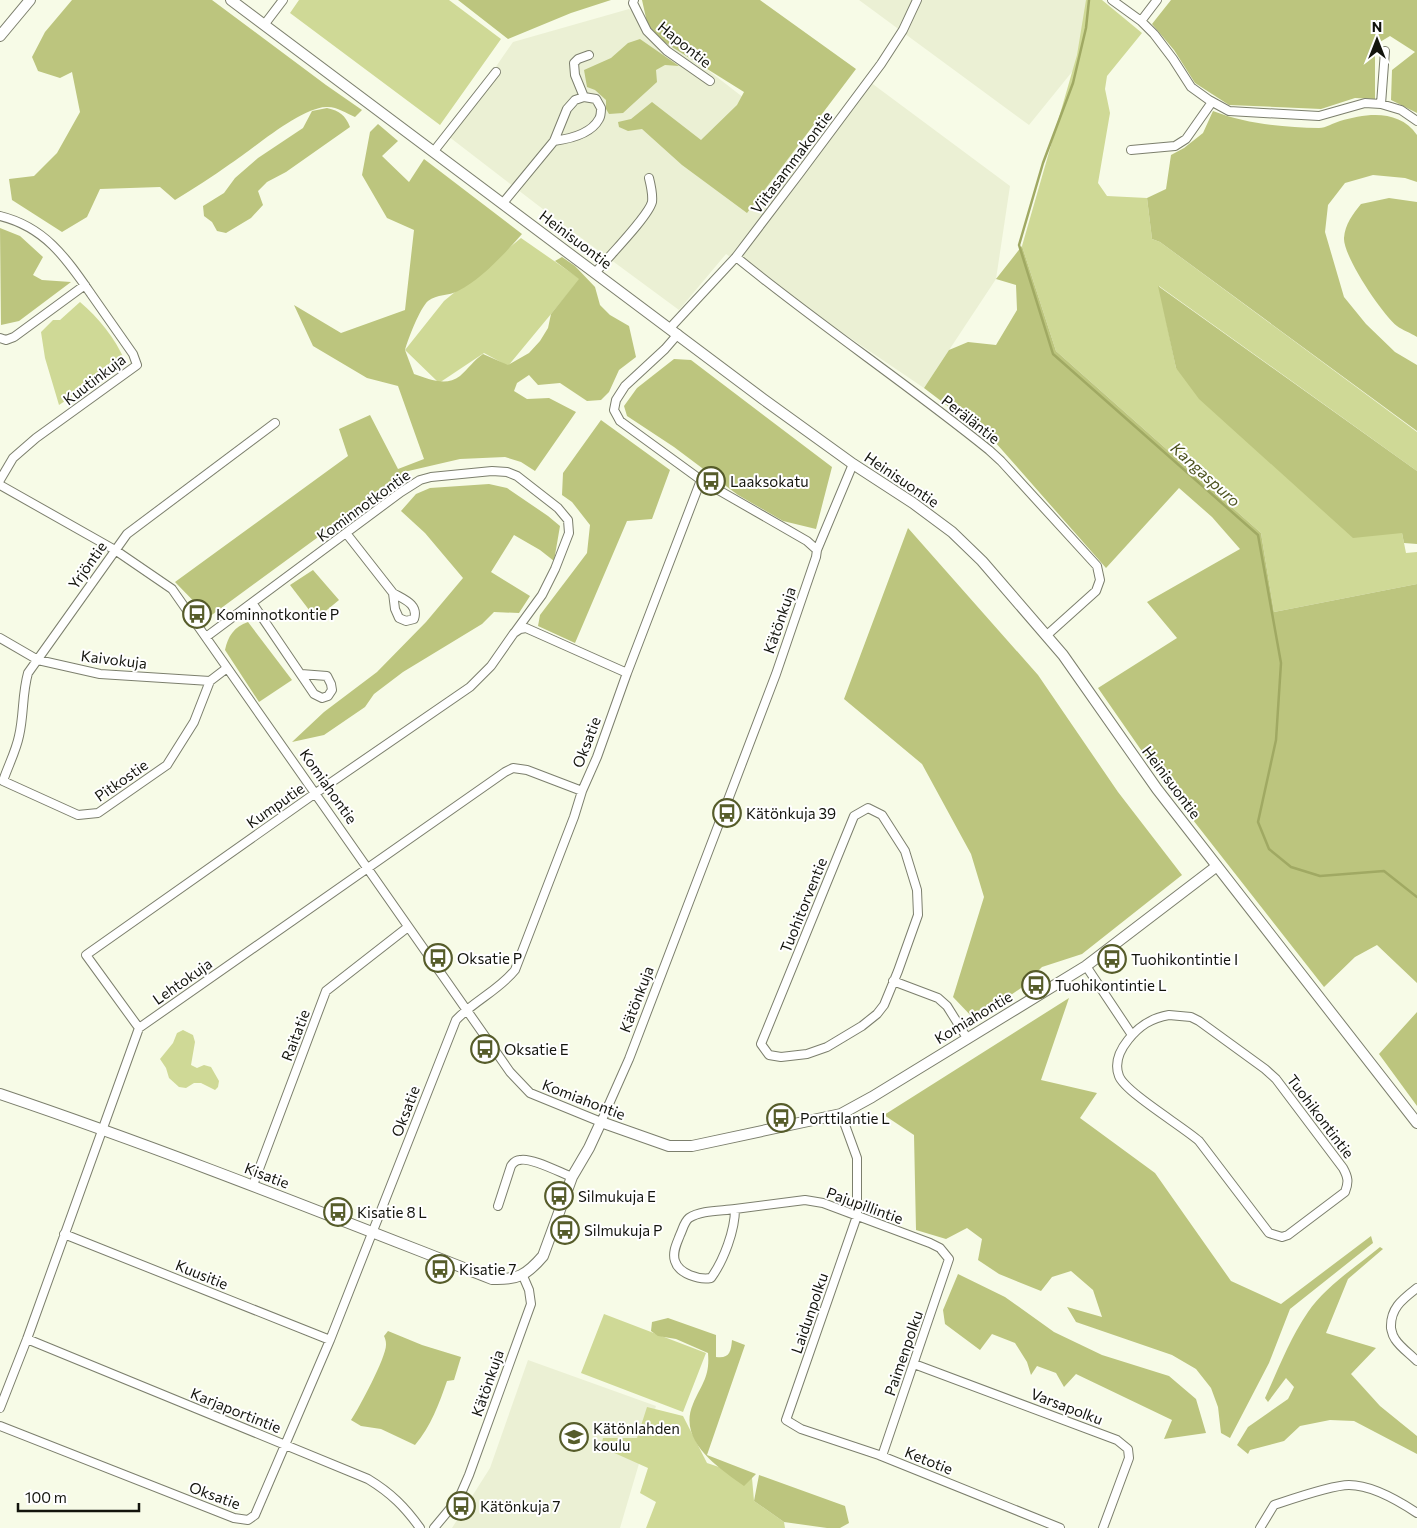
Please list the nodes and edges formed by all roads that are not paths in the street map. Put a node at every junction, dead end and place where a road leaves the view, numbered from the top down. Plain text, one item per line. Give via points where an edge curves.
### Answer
1 (30, 0) edge
2 (231, 0) edge
3 (283, 0) edge
4 (634, 0) edge
5 (917, 0) edge
6 (1112, 0) edge
7 (1157, 0) edge
8 (1141, 21) junction
9 (264, 25) junction
10 (0, 36) edge
11 (1385, 51) dead end
12 (589, 55) dead end
13 (496, 72) dead end
14 (710, 81) dead end
15 (584, 97) junction
16 (1212, 102) junction
17 (1381, 104) junction
18 (1417, 121) edge
19 (554, 141) junction
20 (1131, 150) dead end
21 (434, 151) junction
22 (649, 178) dead end
23 (503, 203) junction
24 (0, 216) edge
25 (736, 258) junction
26 (596, 272) junction
27 (85, 285) junction
28 (674, 331) junction
29 (0, 338) edge
30 (275, 423) dead end
31 (853, 464) junction
32 (0, 480) edge
33 (701, 480) junction
34 (0, 485) edge
35 (346, 533) junction
36 (115, 550) junction
37 (817, 550) junction
38 (393, 593) dead end
39 (253, 604) junction
40 (514, 633) junction
41 (1046, 635) junction
42 (206, 637) junction
43 (0, 638) edge
44 (38, 660) junction
45 (227, 668) junction
46 (627, 673) junction
47 (302, 674) dead end
48 (210, 681) junction
49 (3, 781) joint
50 (582, 791) junction
51 (316, 794) junction
52 (1217, 866) junction
53 (368, 867) junction
54 (408, 927) junction
55 (1086, 966) junction
56 (893, 981) junction
57 (467, 1009) junction
58 (139, 1028) junction
59 (1132, 1035) junction
60 (967, 1038) junction
61 (0, 1094) edge
62 (841, 1114) junction
63 (601, 1122) junction
64 (1417, 1123) edge
65 (102, 1129) junction
66 (572, 1177) junction
67 (253, 1185) junction
68 (498, 1206) dead end
69 (735, 1209) junction
70 (857, 1216) junction
71 (373, 1232) junction
72 (64, 1234) junction
73 (949, 1259) joint
74 (524, 1276) junction
75 (1417, 1288) edge
76 (26, 1339) junction
77 (330, 1340) junction
78 (1417, 1361) edge
79 (914, 1364) junction
80 (0, 1408) edge
81 (786, 1420) joint
82 (0, 1426) edge
83 (284, 1444) junction
84 (882, 1456) junction
85 (1417, 1513) edge
86 (420, 1528) edge
87 (434, 1528) edge
88 (1060, 1528) edge
89 (1102, 1528) edge
90 (1260, 1528) edge

1 - 10 street
2 - 9 street, Heinisuontie
3 - 9 street
4 - 14 street, Hapontie via 646,31
5 - 25 street, Viitasammakontie via 903,30 881,64
6 - 8 street
7 - 8 street
8 - 16 street via 1173,59 1191,87
9 - 21 street, Heinisuontie
11 - 17 street
12 - 15 street via 574,63
13 - 21 street
15 - 19 street via 575,100 567,109
15 - 19 street via 596,98 602,108 599,119 589,130
16 - 17 street via 1228,111 1300,116 1319,116 1365,103
16 - 20 street via 1186,140 1175,146
17 - 18 street via 1401,110
19 - 23 street
21 - 23 street, Heinisuontie
22 - 26 street via 652,202
23 - 26 street, Heinisuontie
24 - 27 street, Kuutinkuja via 35,230 56,247
25 - 28 street, Viitasammakontie
25 - 41 street, Peräläntie via 989,450 1097,566 1100,580 1096,591
26 - 28 street, Heinisuontie
27 - 29 street via 14,337
27 - 32 street, Kuutinkuja via 138,365 36,438 13,458
28 - 31 street, Heinisuontie
28 - 33 street via 625,386 614,410 620,421
30 - 36 street, Yrjöntie via 127,534
31 - 37 street, Kätönkuja
31 - 41 street, Heinisuontie via 952,532 982,561
33 - 37 street via 807,541
33 - 46 street, Oksatie
34 - 36 street, Komiahontie
35 - 38 street
35 - 39 street, Kominnotkontie
35 - 40 street, Kominnotkontie via 420,480 492,472 516,476 558,508 568,520 568,533 542,595
36 - 42 street, Komiahontie via 172,589
36 - 44 street, Yrjöntie
37 - 63 street, Kätönkuja via 776,674 636,1040
39 - 42 street, Kominnotkontie
39 - 47 street
40 - 46 street via 526,628 533,630
40 - 51 street, Kumputie via 491,666 470,688
41 - 52 street, Heinisuontie
42 - 45 street, Komiahontie
43 - 44 street, Kaivokuja
44 - 48 street, Kaivokuja via 100,674
44 - 49 street, Yrjöntie via 28,672 19,737
45 - 48 street
45 - 51 street, Komiahontie
46 - 50 street, Oksatie
48 - 49 street, Pitkostie via 194,722 166,765 98,813 78,815
50 - 53 street, Lehtokuja via 527,770 513,768
50 - 57 street, Oksatie via 515,970
51 - 53 street, Komiahontie
51 - 58 street, Kumputie via 86,955
52 - 55 street, Komiahontie
52 - 64 street, Heinisuontie
53 - 54 street, Komiahontie
53 - 58 street, Lehtokuja
54 - 57 street, Komiahontie
54 - 67 street, Raitatie via 326,991
55 - 59 street
55 - 60 street, Komiahontie
56 - 56 street, Tuohitorventie via 877,1014 827,1047 781,1057 769,1055 762,1044 854,816 868,808 882,815 905,851 917,890 918,915
56 - 60 street via 938,998 948,1006
57 - 63 street, Komiahontie via 510,1072 530,1093
57 - 71 street, Oksatie via 456,1020
58 - 65 street
59 - 59 street, Tuohikontintie via 1152,1019 1191,1017 1265,1068 1343,1168 1348,1184 1345,1192 1288,1235 1269,1233 1199,1141 1119,1077 1119,1054
60 - 62 street, Komiahontie
61 - 65 street, Kisatie
62 - 63 street, Komiahontie via 692,1146 669,1146
62 - 70 street, Laidunpolku via 857,1158
63 - 66 street, Kätönkuja
65 - 67 street, Kisatie
65 - 72 street
66 - 68 street via 530,1160 514,1162
66 - 74 street, Kätönkuja via 543,1256
67 - 71 street, Kisatie
69 - 69 street, Pajupillintie via 735,1224 711,1278 694,1277 682,1270 675,1262 674,1250 686,1221 696,1215
69 - 70 street, Pajupillintie via 805,1200
70 - 73 street, Pajupillintie via 935,1246
70 - 81 street, Laidunpolku
71 - 74 street, Kisatie via 492,1279
71 - 77 street, Oksatie
72 - 76 street
72 - 77 street, Kuusitie
73 - 79 street, Paimenpolku
74 - 87 street, Kätönkuja via 531,1304 487,1430 459,1498
75 - 78 street via 1395,1306 1391,1324 1396,1341
76 - 80 street
76 - 83 street, Karjaportintie
77 - 83 street, Oksatie
79 - 84 street, Paimenpolku
79 - 89 street, Varsapolku via 1117,1440 1128,1449 1129,1458
81 - 84 street, Ketotie via 800,1429
82 - 83 street, Oksatie via 234,1518 248,1520 259,1508
83 - 86 street, Karjaportintie via 368,1479 386,1490
84 - 88 street, Ketotie
85 - 90 street via 1376,1492 1344,1485 1274,1505

